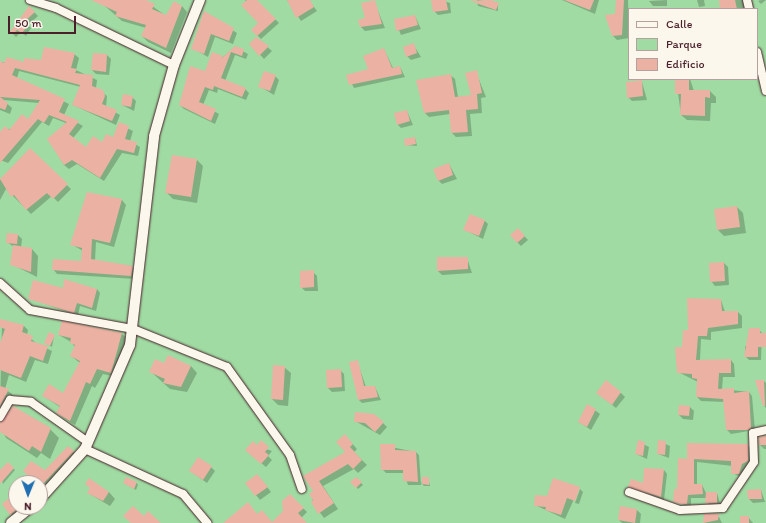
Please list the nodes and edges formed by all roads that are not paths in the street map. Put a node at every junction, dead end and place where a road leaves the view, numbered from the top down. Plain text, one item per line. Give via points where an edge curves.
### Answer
1 (30, 0) edge
2 (200, 0) edge
3 (758, 56) edge
4 (174, 65) junction
5 (766, 91) edge
6 (0, 282) edge
7 (133, 329) junction
8 (0, 416) edge
9 (766, 430) edge
10 (86, 445) junction
11 (302, 489) dead end
12 (48, 490) edge
13 (629, 492) dead end
14 (20, 515) edge
15 (11, 523) edge
16 (207, 523) edge

1 - 4 street via 56,8
2 - 4 street
3 - 5 street
4 - 7 street via 154,136
6 - 7 street via 22,307 30,310
7 - 10 street via 130,345
7 - 11 street via 227,367 290,455
8 - 10 street via 10,400 31,402
9 - 13 street via 753,433 754,462 723,508 680,510
10 - 12 street
10 - 16 street via 183,494
14 - 15 street

